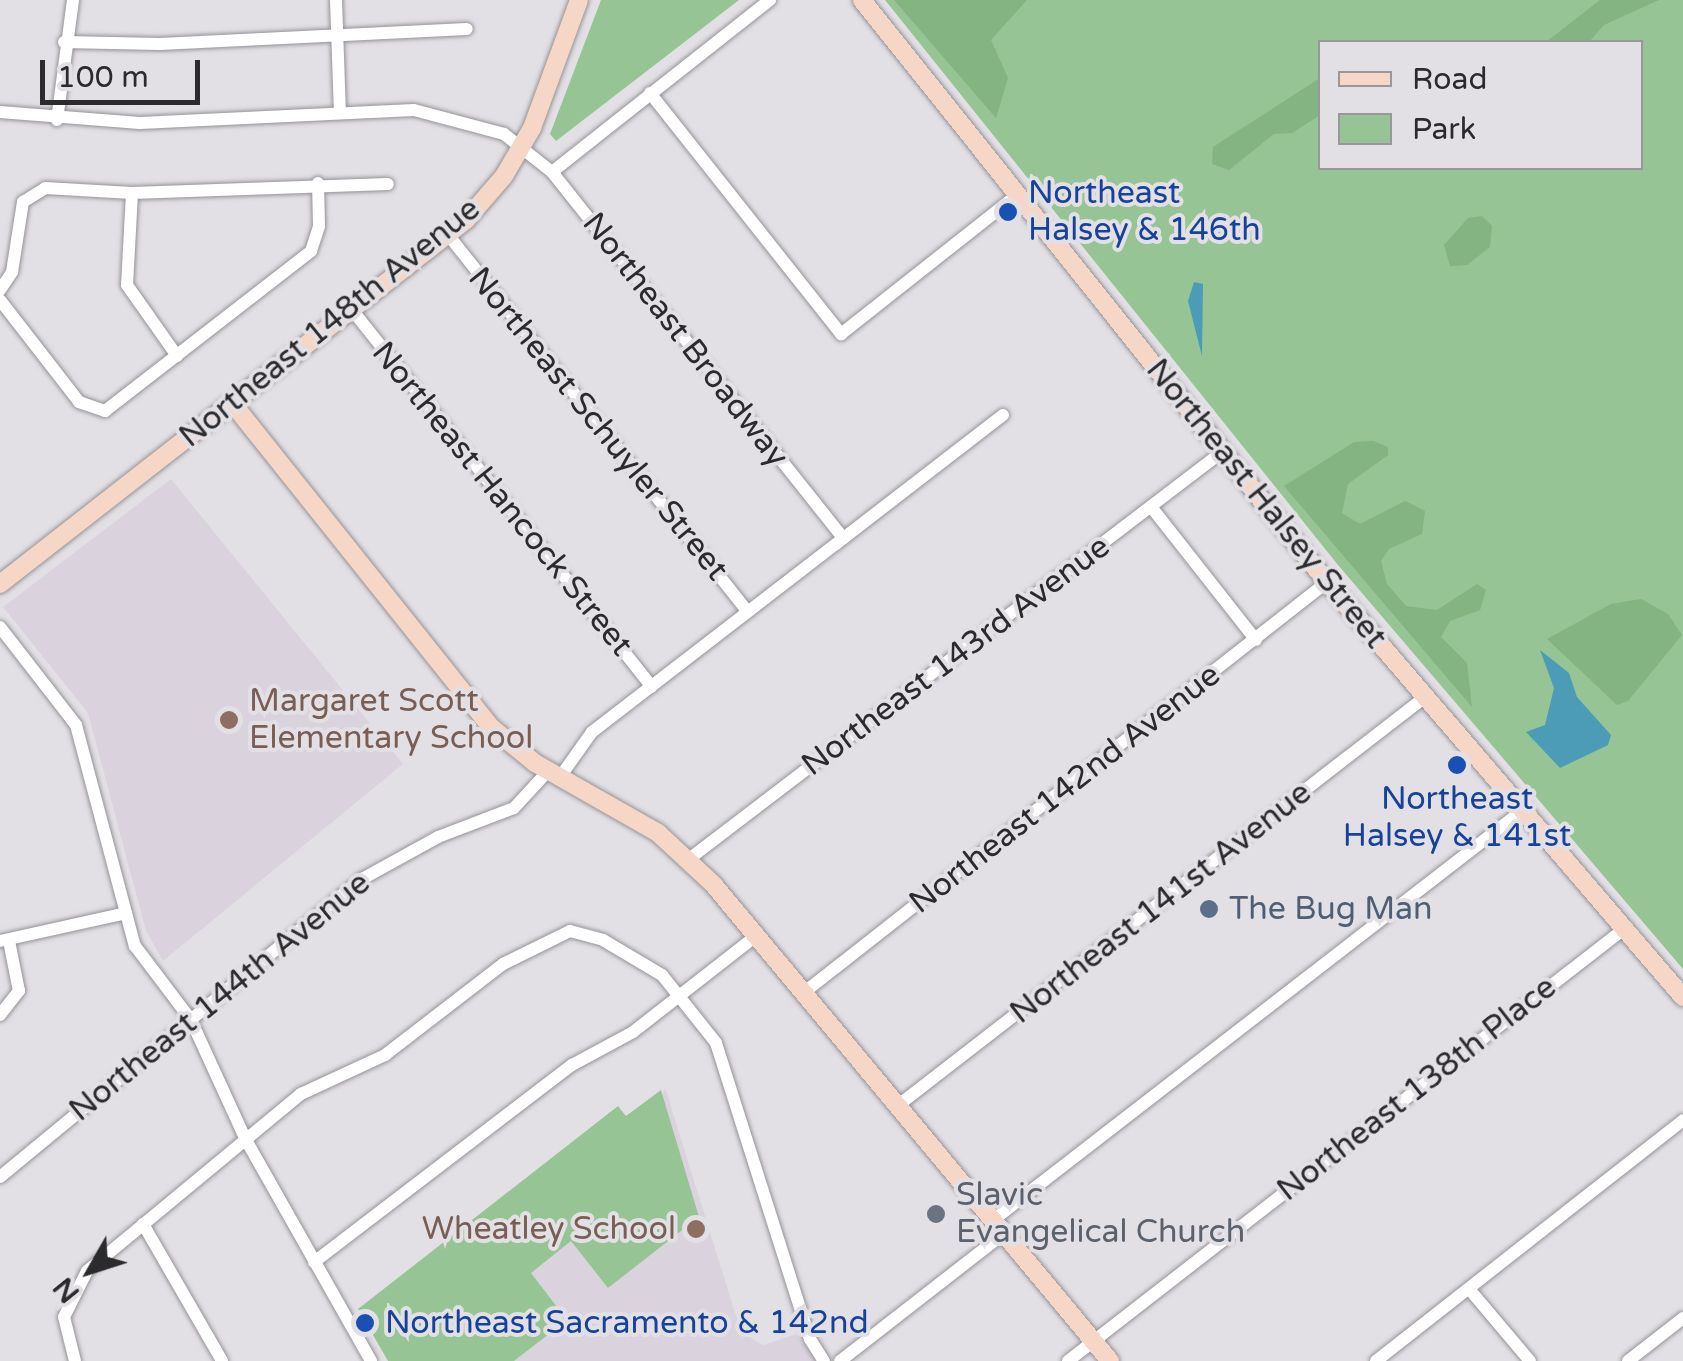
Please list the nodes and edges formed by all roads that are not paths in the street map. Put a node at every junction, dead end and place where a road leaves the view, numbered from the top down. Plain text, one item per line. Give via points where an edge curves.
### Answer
1 (73, 0) edge
2 (336, 0) edge
3 (579, 0) edge
4 (770, 0) edge
5 (862, 0) edge
6 (466, 29) dead end
7 (336, 35) junction
8 (64, 42) junction
9 (650, 93) junction
10 (0, 112) edge
11 (340, 113) junction
12 (57, 120) junction
13 (522, 145) junction
14 (552, 172) junction
15 (318, 184) junction
16 (388, 184) dead end
17 (132, 192) junction
18 (1017, 195) junction
19 (449, 236) junction
20 (0, 290) edge
21 (0, 300) edge
22 (353, 311) junction
23 (178, 356) junction
24 (232, 404) junction
25 (1003, 415) dead end
26 (1222, 452) junction
27 (1152, 508) junction
28 (843, 538) junction
29 (1327, 582) junction
30 (0, 584) edge
31 (748, 612) junction
32 (0, 627) edge
33 (1256, 640) junction
34 (652, 687) junction
35 (1425, 697) junction
36 (554, 774) junction
37 (1522, 810) junction
38 (690, 859) junction
39 (126, 913) junction
40 (1624, 929) junction
41 (756, 936) junction
42 (4, 941) edge
43 (802, 994) junction
44 (680, 996) junction
45 (1683, 997) edge
46 (0, 1016) edge
47 (191, 1020) junction
48 (896, 1106) junction
49 (1683, 1120) edge
50 (246, 1140) junction
51 (0, 1177) edge
52 (143, 1224) junction
53 (998, 1228) junction
54 (314, 1262) junction
55 (1470, 1290) junction
56 (1683, 1318) edge
57 (1093, 1341) junction
58 (76, 1361) edge
59 (222, 1361) edge
60 (371, 1361) edge
61 (824, 1361) edge
62 (840, 1361) edge
63 (1068, 1361) edge
64 (1110, 1361) edge
65 (1376, 1361) edge
66 (1530, 1361) edge
67 (1628, 1361) edge

1 - 8 street
2 - 7 street
3 - 13 main road, Northeast 148th Avenue
4 - 9 street
5 - 18 main road, Northeast Halsey Street
6 - 7 street
7 - 8 street
7 - 11 street
8 - 12 street
9 - 14 street
9 - 18 street via 841,334
10 - 12 street
11 - 12 street via 140,124
11 - 13 street via 438,112
13 - 14 street, Northeast Broadway
13 - 19 main road, Northeast 148th Avenue via 494,189
14 - 28 street, Northeast Broadway
15 - 16 street
15 - 17 street
15 - 23 street via 319,226 311,251
17 - 20 street via 34,191 23,202 12,272
17 - 23 street via 127,285
18 - 26 main road, Northeast Halsey Street
19 - 22 main road, Northeast 148th Avenue
19 - 31 street, Northeast Schuyler Street
21 - 23 street via 79,402 97,412
22 - 24 main road, Northeast 148th Avenue
22 - 34 street, Northeast Hancock Street
24 - 30 main road, Northeast 148th Avenue
24 - 36 main road via 476,711
25 - 28 street, Northeast 144th Avenue
26 - 27 street, Northeast 143rd Avenue
26 - 29 main road, Northeast Halsey Street
27 - 33 street
27 - 38 street, Northeast 143rd Avenue
28 - 31 street, Northeast 144th Avenue
29 - 33 street, Northeast 142nd Avenue
29 - 35 main road, Northeast Halsey Street
31 - 34 street, Northeast 144th Avenue
32 - 39 street via 81,737
33 - 43 street, Northeast 142nd Avenue
34 - 36 street, Northeast 144th Avenue via 585,738
35 - 37 main road, Northeast Halsey Street
35 - 48 street, Northeast 141st Avenue
36 - 38 main road via 646,824
36 - 47 street, Northeast 144th Avenue via 514,808 438,837 362,878
37 - 40 main road, Northeast Halsey Street
37 - 53 street
38 - 41 main road
39 - 42 street
39 - 47 street via 135,946
40 - 45 main road, Northeast Halsey Street
40 - 57 street, Northeast 138th Place
41 - 43 main road
41 - 44 street
42 - 46 street via 20,991
43 - 48 main road
44 - 50 street via 662,975 590,934 558,933 516,956 385,1055 311,1087
44 - 54 street via 633,1032 572,1064
44 - 61 street via 721,1053 810,1339
47 - 50 street
47 - 51 street, Northeast 144th Avenue
48 - 53 main road
49 - 55 street
50 - 52 street
50 - 54 street
52 - 58 street via 87,1271 67,1303 64,1328
52 - 59 street
53 - 57 main road
53 - 62 street
54 - 60 street
55 - 65 street
55 - 66 street
56 - 67 street
57 - 63 street, Northeast 138th Place
57 - 64 main road

